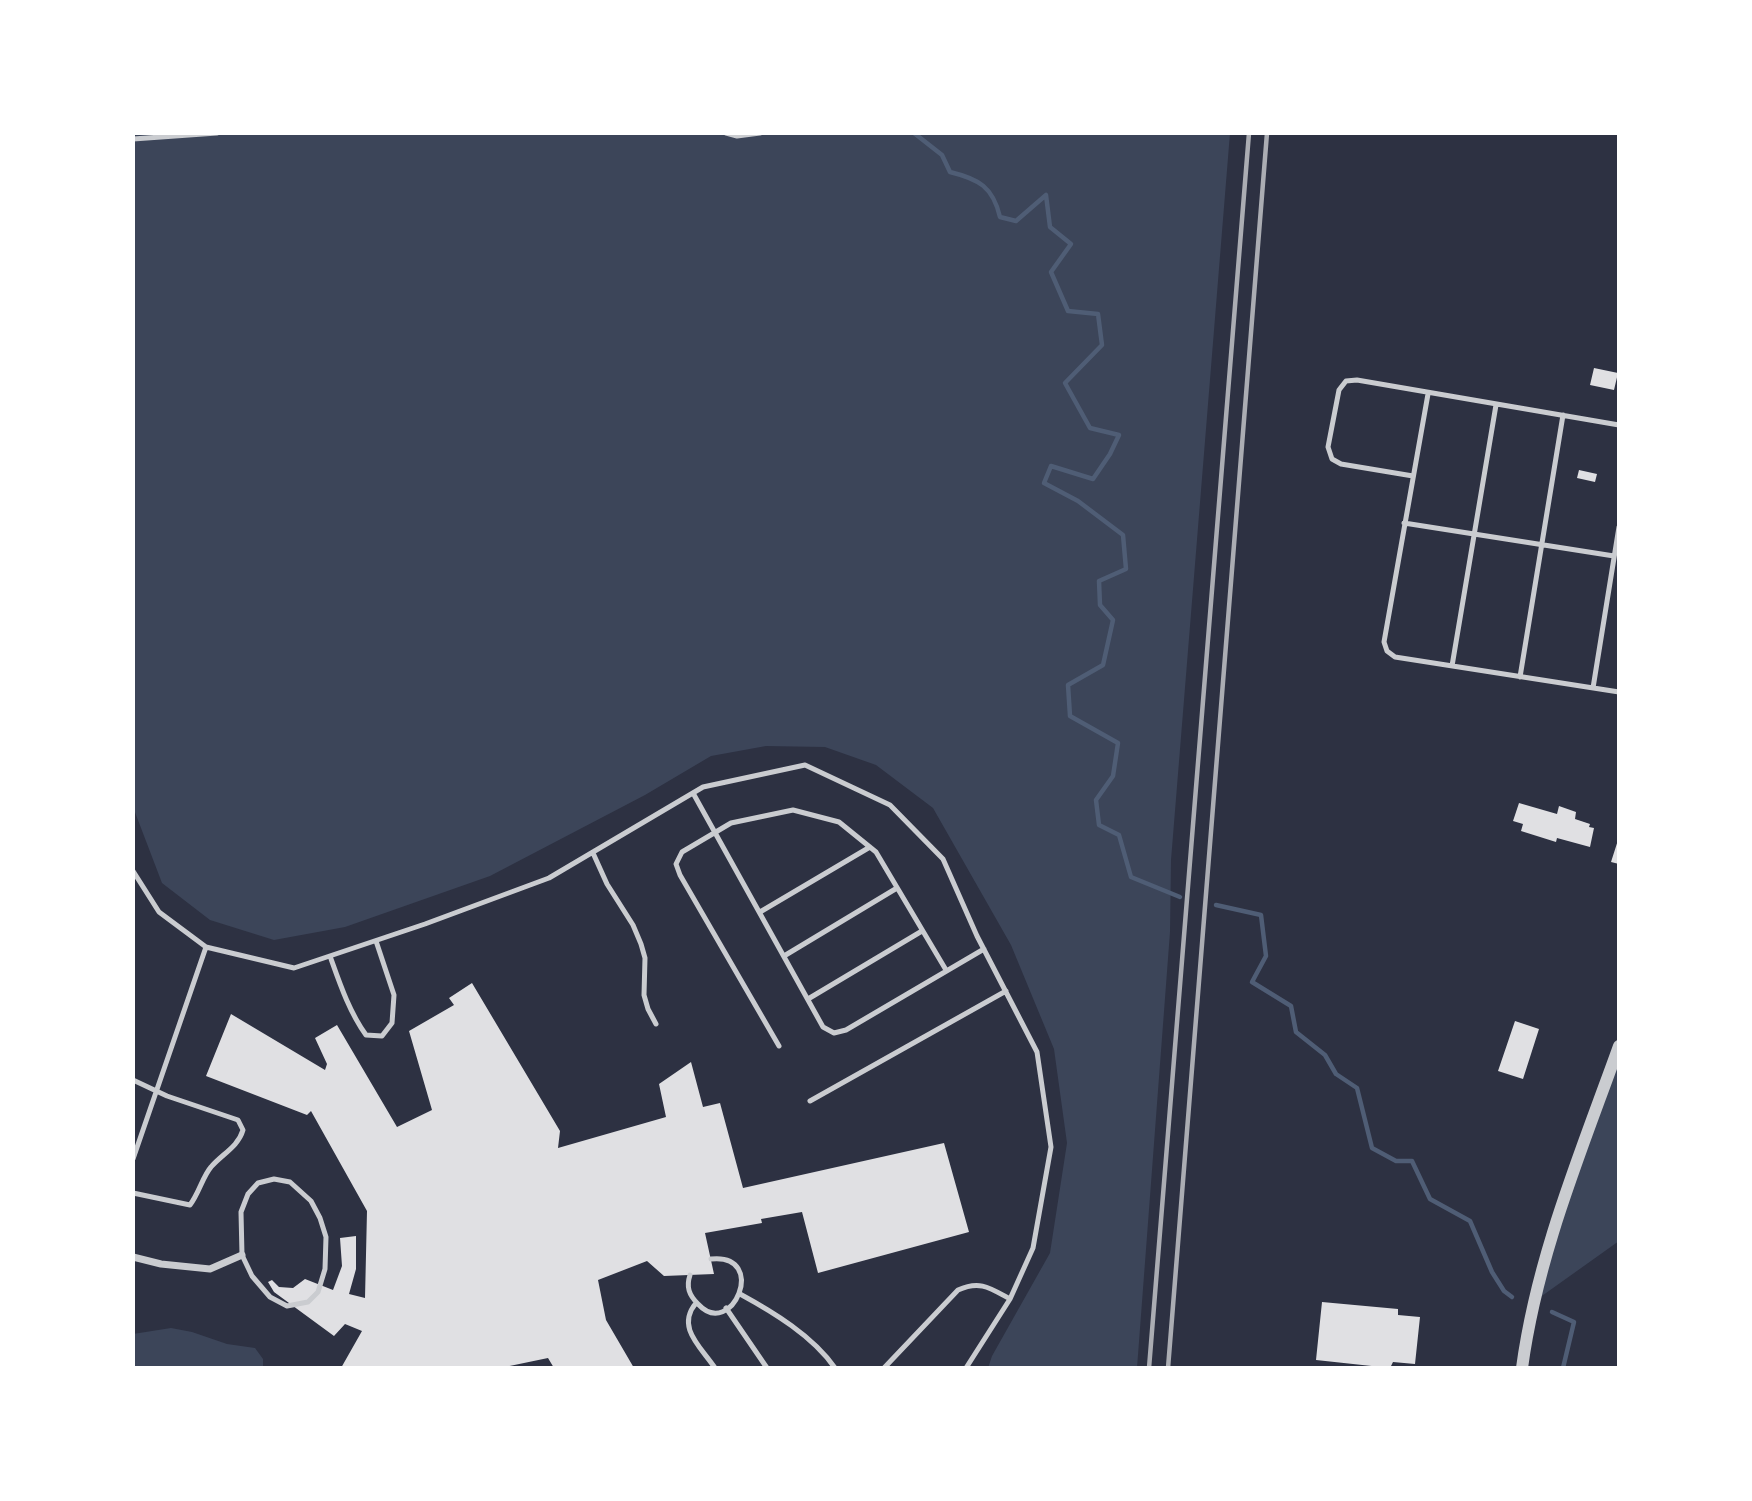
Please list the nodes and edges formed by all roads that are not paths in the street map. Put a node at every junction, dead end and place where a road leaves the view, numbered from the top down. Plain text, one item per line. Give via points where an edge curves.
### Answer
1 (217, 133) edge
2 (726, 133) edge
3 (760, 133) edge
4 (133, 139) edge
5 (1427, 394) junction
6 (1496, 405) junction
7 (1563, 415) junction
8 (1619, 425) edge
9 (1413, 476) junction
10 (1404, 523) junction
11 (1619, 527) edge
12 (1474, 534) junction
13 (1542, 545) junction
14 (1614, 556) junction
15 (1452, 666) junction
16 (1520, 677) junction
17 (1593, 688) junction
18 (1619, 692) edge
19 (693, 793) junction
20 (715, 832) junction
21 (870, 847) junction
22 (593, 853) junction
23 (133, 871) edge
24 (897, 888) junction
25 (760, 912) junction
26 (922, 931) junction
27 (376, 940) junction
28 (206, 947) junction
29 (984, 949) junction
30 (330, 956) junction
31 (784, 956) junction
32 (946, 970) junction
33 (1006, 991) junction
34 (808, 999) junction
35 (656, 1024) dead end
36 (779, 1046) dead end
37 (1619, 1046) edge
38 (133, 1080) edge
39 (156, 1091) junction
40 (810, 1101) dead end
41 (133, 1159) edge
42 (133, 1193) edge
43 (242, 1255) junction
44 (133, 1257) edge
45 (710, 1259) dead end
46 (690, 1275) dead end
47 (740, 1294) junction
48 (1010, 1299) junction
49 (696, 1303) junction
50 (726, 1308) junction
51 (715, 1368) edge
52 (767, 1368) edge
53 (835, 1368) edge
54 (884, 1368) edge
55 (966, 1368) edge
56 (1522, 1368) edge

1 - 4 lane
2 - 3 lane
5 - 6 lane
5 - 9 lane
5 - 9 lane via 1346,381 1339,390 1328,447 1332,459 1341,464
6 - 7 lane
6 - 12 lane
7 - 8 lane
7 - 13 lane
9 - 10 lane
10 - 12 lane
10 - 15 lane via 1384,642 1387,651 1395,657
11 - 14 lane
12 - 13 lane
12 - 15 lane
13 - 14 lane
13 - 16 lane
14 - 17 lane
15 - 16 lane
16 - 17 lane
17 - 18 lane
19 - 20 lane
19 - 22 lane
19 - 29 lane via 805,765 890,804 943,859
20 - 21 lane via 732,823 793,810 839,822
20 - 25 lane
20 - 36 lane via 682,852 676,864
21 - 24 lane
21 - 25 lane
22 - 27 lane via 549,878
22 - 35 lane via 641,944 644,995
23 - 28 lane via 159,912
24 - 26 lane
24 - 31 lane
25 - 31 lane
26 - 32 lane
26 - 34 lane
27 - 30 lane
27 - 30 lane via 394,995 392,1023 383,1036 366,1035 355,1020
28 - 30 lane via 294,968
28 - 39 lane
29 - 32 lane
29 - 33 lane
31 - 34 lane
32 - 34 lane via 834,1033 823,1027
33 - 40 lane
33 - 48 lane via 1037,1052 1051,1147 1033,1248
37 - 56 street via 1560,1207
38 - 39 lane
39 - 41 lane
39 - 42 lane via 238,1120 243,1130 240,1140 209,1168 190,1205
43 - 43 lane via 261,1287 287,1306 308,1302 318,1292 325,1269 326,1237 316,1209 300,1189 274,1179 258,1183 248,1194 241,1212
43 - 44 street via 210,1269
45 - 47 lane via 722,1259 737,1269
46 - 49 lane via 688,1288
47 - 50 lane via 733,1306
47 - 53 lane via 803,1335
48 - 54 lane via 985,1286 958,1290
48 - 55 lane
49 - 50 lane via 710,1312
49 - 51 lane via 687,1313 687,1327
50 - 52 lane

